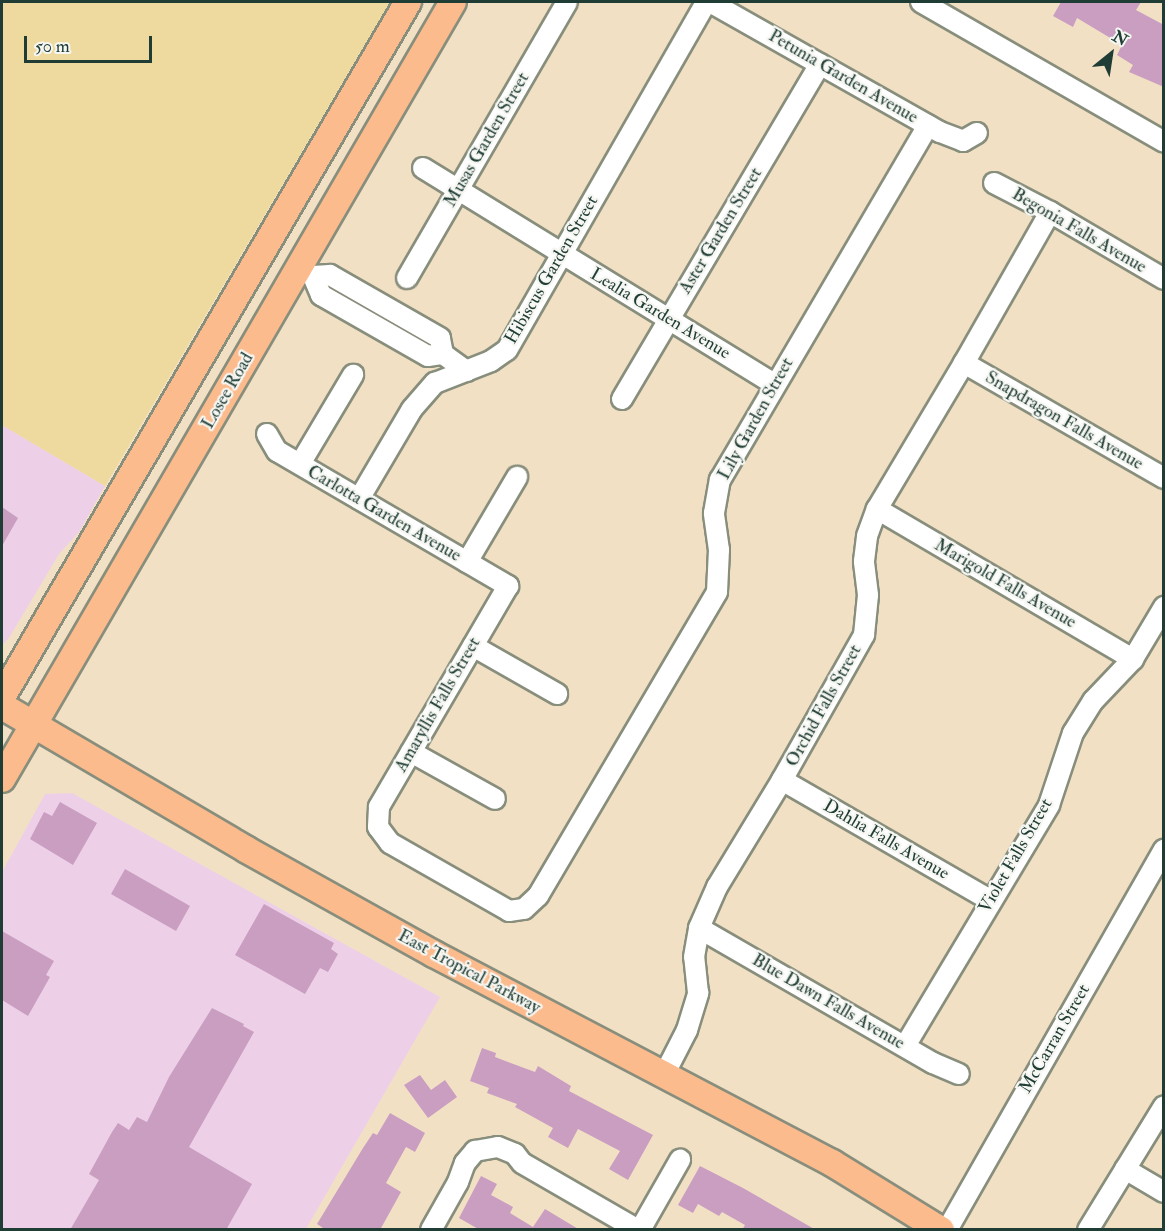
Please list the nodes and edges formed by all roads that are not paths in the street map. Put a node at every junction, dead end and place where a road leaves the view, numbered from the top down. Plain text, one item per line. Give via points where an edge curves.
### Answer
1 (408, 2) edge
2 (453, 2) edge
3 (567, 2) edge
4 (708, 2) edge
5 (921, 2) edge
6 (820, 64) junction
7 (928, 125) junction
8 (977, 133) dead end
9 (1164, 142) edge
10 (423, 168) dead end
11 (994, 183) dead end
12 (458, 190) junction
13 (1050, 212) junction
14 (561, 254) junction
15 (306, 272) junction
16 (407, 278) dead end
17 (1164, 279) edge
18 (669, 320) junction
19 (964, 363) junction
20 (466, 371) junction
21 (353, 375) dead end
22 (774, 384) junction
23 (622, 399) dead end
24 (267, 434) dead end
25 (300, 464) junction
26 (517, 477) dead end
27 (1164, 478) edge
28 (359, 499) junction
29 (877, 509) junction
30 (467, 562) junction
31 (508, 586) joint
32 (1164, 607) edge
33 (473, 646) junction
34 (1133, 659) junction
35 (557, 694) dead end
36 (2, 697) edge
37 (2, 706) edge
38 (34, 724) junction
39 (411, 752) junction
40 (2, 779) edge
41 (782, 780) junction
42 (495, 799) dead end
43 (378, 827) joint
44 (1164, 849) edge
45 (990, 900) junction
46 (699, 928) junction
47 (905, 1046) junction
48 (959, 1074) dead end
49 (664, 1075) junction
50 (1164, 1106) edge
51 (680, 1160) dead end
52 (1125, 1169) junction
53 (1164, 1192) edge
54 (431, 1230) edge
55 (639, 1230) edge
56 (941, 1230) edge
57 (946, 1230) edge
58 (1088, 1230) edge

1 - 36 main road
2 - 15 main road, Losee Road
3 - 12 street, Musas Garden Street
4 - 6 street, Petunia Garden Avenue
4 - 14 street, Hibiscus Garden Street
5 - 9 street
6 - 7 street, Petunia Garden Avenue
6 - 18 street, Aster Garden Street
7 - 8 street, Petunia Garden Avenue via 963,141
7 - 22 street, Lily Garden Street
10 - 12 street, Lealia Garden Avenue
11 - 13 street, Begonia Falls Avenue
12 - 14 street, Lealia Garden Avenue
12 - 16 street, Musas Garden Street
13 - 17 street, Begonia Falls Avenue
13 - 19 street, Orchid Falls Street
14 - 18 street, Lealia Garden Avenue
14 - 20 street, Hibiscus Garden Street via 507,350
15 - 20 street via 330,275 440,338 443,354
15 - 38 main road, Losee Road
18 - 22 street, Lealia Garden Avenue
18 - 23 street, Aster Garden Street
19 - 27 street, Snapdragon Falls Avenue
19 - 29 street, Orchid Falls Street
20 - 28 street, Hibiscus Garden Street via 435,383 412,409
21 - 25 street
22 - 43 street, Lily Garden Street via 720,480 714,513 719,550 717,592 538,896 524,909 508,911 390,843
24 - 25 street, Carlotta Garden Avenue via 278,451
25 - 28 street, Carlotta Garden Avenue
26 - 30 street
28 - 30 street, Carlotta Garden Avenue
29 - 34 street, Marigold Falls Avenue
29 - 41 street, Orchid Falls Street via 867,536 864,561 868,595 864,635
30 - 31 street, Carlotta Garden Avenue
31 - 33 street, Amaryllis Falls Street
32 - 34 street, Violet Falls Street
33 - 35 street
33 - 39 street, Amaryllis Falls Street
34 - 45 street, Violet Falls Street via 1093,701 1073,733 1049,805
37 - 38 main road, East Tropical Parkway
38 - 40 main road, Losee Road
38 - 49 main road, East Tropical Parkway via 382,925
39 - 42 street
39 - 43 street, Amaryllis Falls Street via 379,807
41 - 45 street, Dahlia Falls Avenue
41 - 46 street, Orchid Falls Street via 717,887
44 - 57 street, McCarran Street
45 - 47 street, Violet Falls Street
46 - 47 street, Blue Dawn Falls Avenue
46 - 49 street, Orchid Falls Street via 694,957 698,993 687,1030
47 - 48 street, Blue Dawn Falls Avenue
49 - 56 main road, East Tropical Parkway via 832,1164
50 - 52 street
51 - 55 street
52 - 53 street
52 - 58 street
54 - 55 street via 475,1151 498,1147

